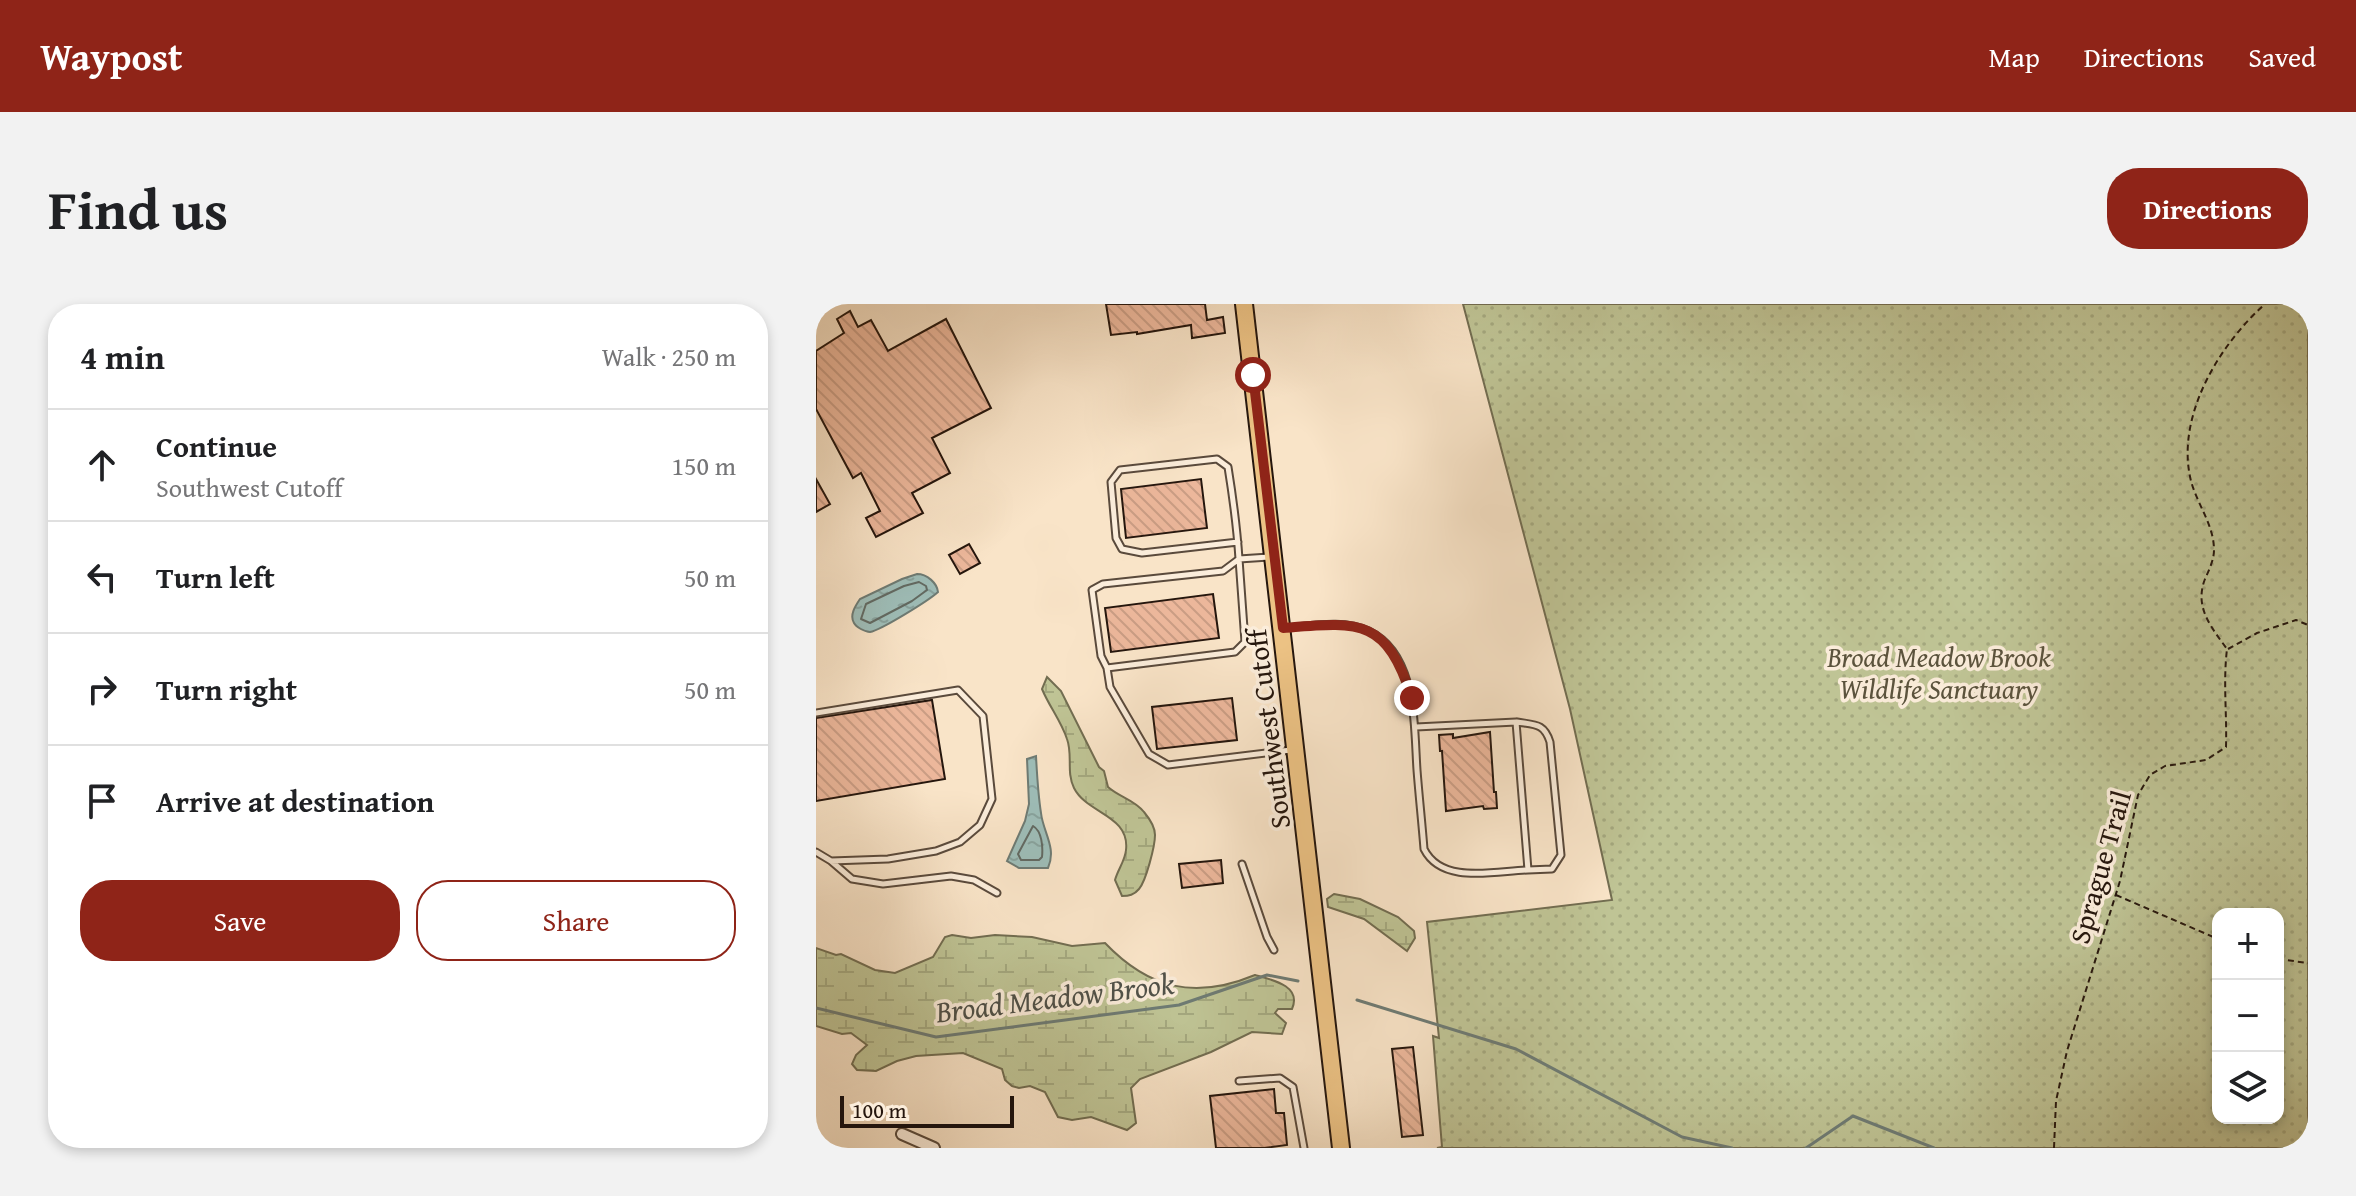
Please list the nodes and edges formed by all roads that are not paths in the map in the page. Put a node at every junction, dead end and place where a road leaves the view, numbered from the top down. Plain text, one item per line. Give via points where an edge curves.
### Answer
1 (1244, 304) edge
2 (1238, 542) junction
3 (1274, 556) junction
4 (1239, 559) junction
5 (1283, 628) junction
6 (1107, 668) junction
7 (816, 713) edge
8 (1516, 722) junction
9 (1416, 727) junction
10 (1297, 748) junction
11 (816, 852) edge
12 (831, 861) junction
13 (1242, 864) dead end
14 (1528, 870) junction
15 (997, 893) dead end
16 (1274, 950) dead end
17 (1239, 1081) dead end
18 (902, 1134) dead end
19 (934, 1148) edge
20 (1304, 1148) edge
21 (1341, 1148) edge

1 - 3 main road, Southwest Cutoff
2 - 2 lane via 1228,467 1217,459 1120,470 1111,482 1116,538 1122,549 1142,553
2 - 4 lane
3 - 4 lane
3 - 5 main road, Southwest Cutoff
4 - 6 lane via 1245,642 1235,652
4 - 6 lane via 1223,571 1103,584 1092,590
5 - 9 lane via 1353,626 1378,637 1402,669
5 - 10 main road, Southwest Cutoff
6 - 10 lane via 1110,687 1149,754 1168,765
7 - 12 lane via 958,690 983,716 992,799 980,825 960,842 888,859
8 - 9 lane
8 - 14 lane
8 - 14 lane via 1547,731 1561,855 1552,869
9 - 14 lane via 1428,856 1453,873
10 - 21 main road, Southwest Cutoff
11 - 12 lane
12 - 15 lane via 852,879 883,884 951,876 974,880
13 - 16 lane
17 - 20 lane via 1280,1078 1293,1087
18 - 19 street

